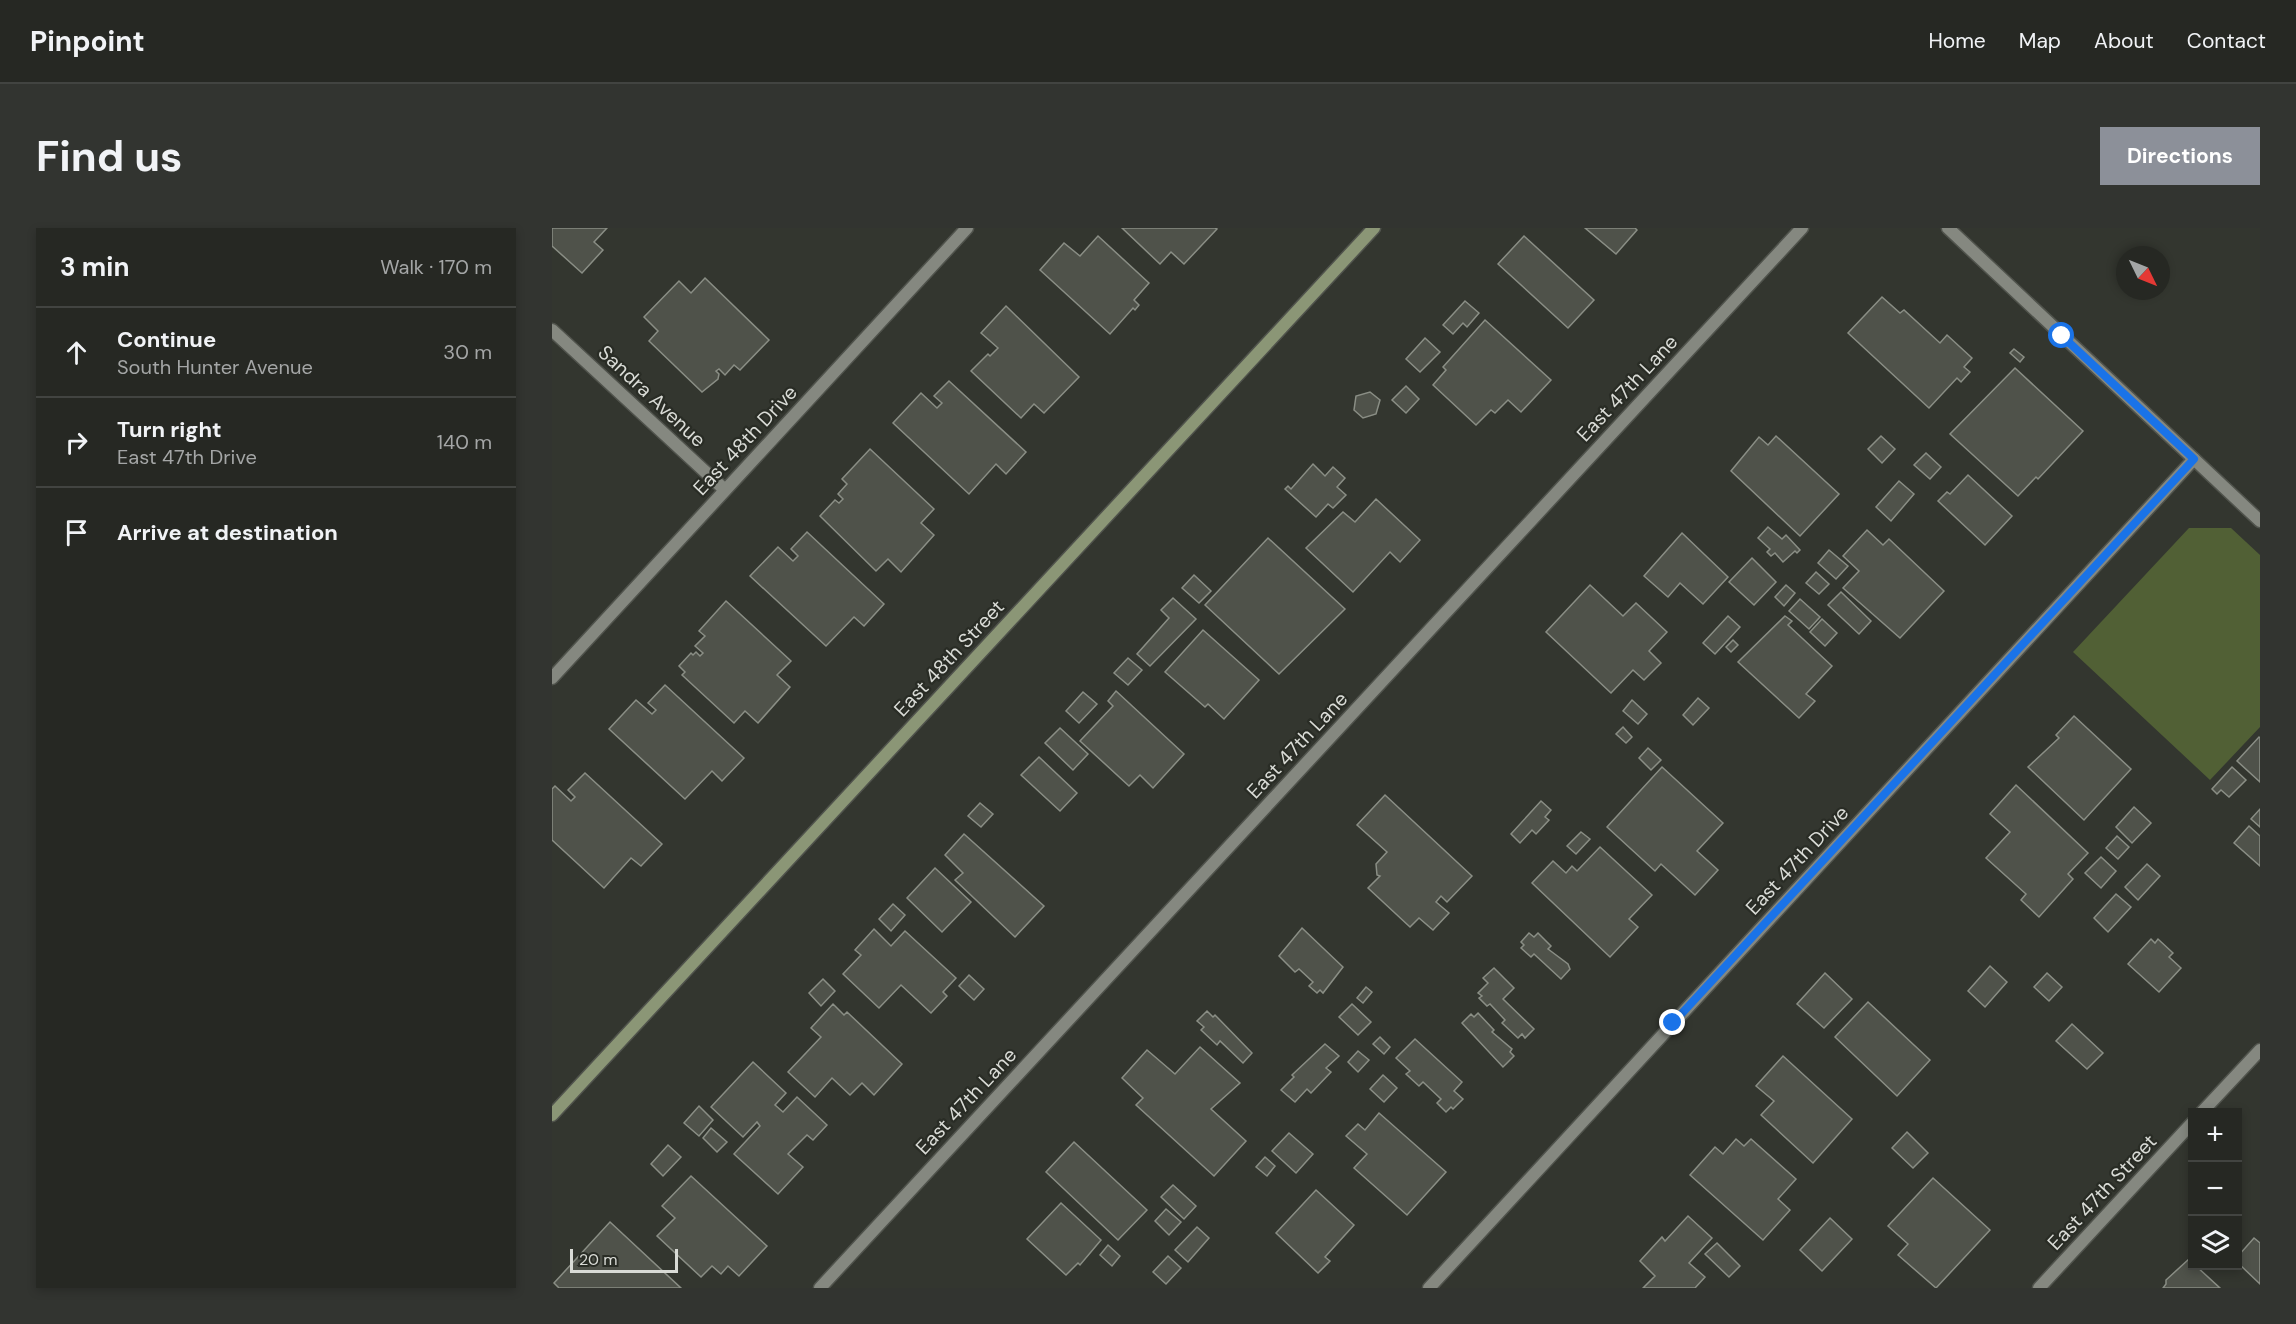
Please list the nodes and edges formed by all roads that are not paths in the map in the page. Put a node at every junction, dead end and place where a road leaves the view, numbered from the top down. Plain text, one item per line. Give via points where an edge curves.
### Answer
1 (967, 228) edge
2 (1374, 228) edge
3 (1802, 228) edge
4 (1948, 228) edge
5 (552, 330) edge
6 (2194, 459) junction
7 (725, 490) junction
8 (2260, 521) edge
9 (552, 678) edge
10 (2260, 1050) edge
11 (2207, 1108) edge
12 (552, 1115) edge
13 (2188, 1128) edge
14 (820, 1288) edge
15 (1429, 1288) edge
16 (2039, 1288) edge

1 - 7 street, East 48th Drive
2 - 12 street, East 48th Street
3 - 14 street, East 47th Lane
4 - 6 street
5 - 7 street, Sandra Avenue
6 - 8 street
6 - 15 street, East 47th Drive
7 - 9 street, East 48th Drive
10 - 11 street
13 - 16 street, East 47th Street

